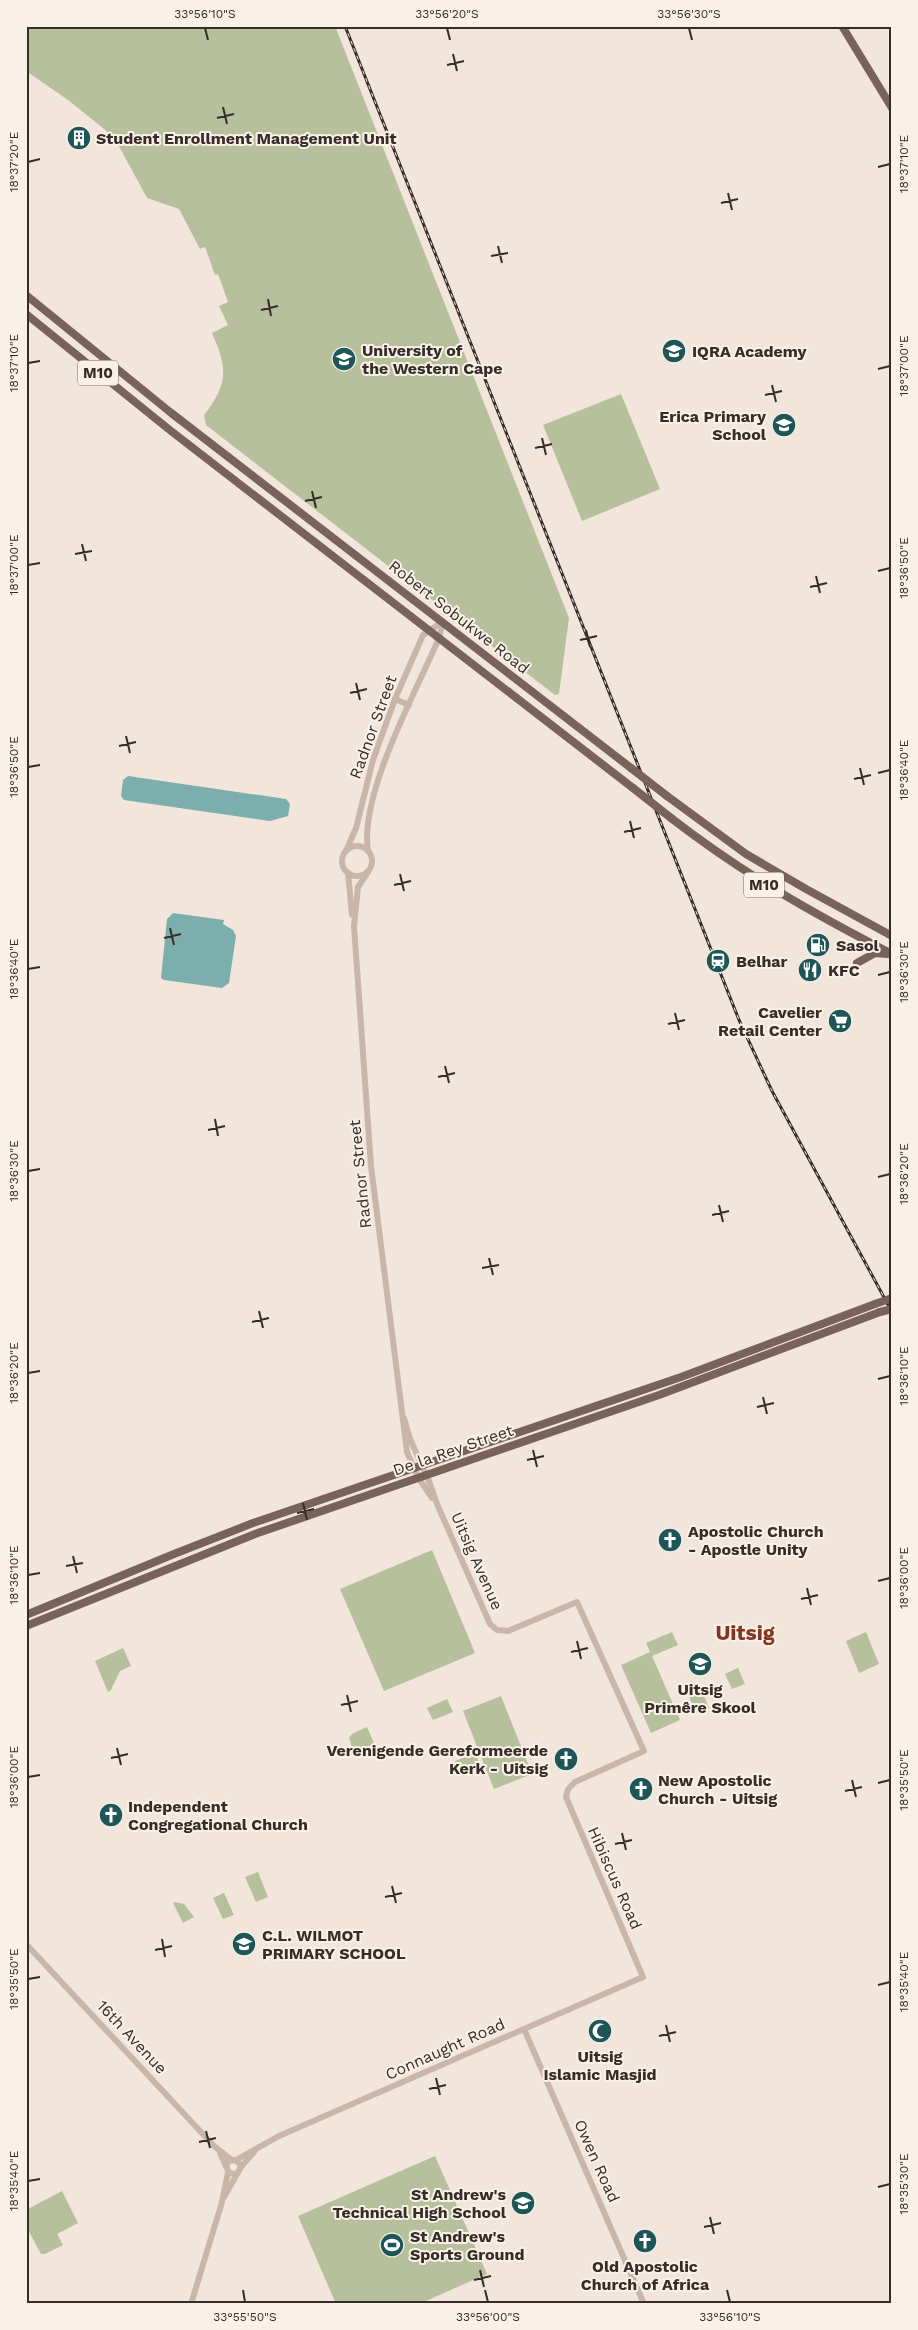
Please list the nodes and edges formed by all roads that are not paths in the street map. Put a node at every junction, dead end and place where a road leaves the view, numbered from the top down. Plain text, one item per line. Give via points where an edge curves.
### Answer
1 (842, 26) edge
2 (846, 26) edge
3 (853, 44) junction
4 (892, 108) edge
5 (26, 295) edge
6 (26, 314) edge
7 (442, 622) junction
8 (428, 630) junction
9 (438, 638) junction
10 (394, 699) junction
11 (409, 705) junction
12 (346, 851) junction
13 (368, 851) junction
14 (368, 872) junction
15 (348, 873) junction
16 (354, 926) junction
17 (892, 936) edge
18 (892, 955) edge
19 (857, 962) dead end
20 (892, 1298) edge
21 (892, 1309) edge
22 (404, 1418) junction
23 (422, 1466) junction
24 (413, 1469) junction
25 (426, 1474) junction
26 (418, 1477) junction
27 (437, 1504) junction
28 (26, 1615) edge
29 (26, 1626) edge
30 (568, 1789) joint
31 (26, 1944) edge
32 (643, 1977) joint
33 (524, 2029) junction
34 (259, 2148) junction
35 (218, 2150) junction
36 (234, 2160) junction
37 (241, 2167) junction
38 (227, 2169) junction
39 (237, 2174) junction
40 (222, 2202) junction
41 (191, 2304) edge
42 (644, 2304) edge

1 - 3 main road
2 - 3 main road
3 - 4 main road
5 - 7 main road, Robert Sobukwe Road / M10 via 170,412
6 - 8 main road, Robert Sobukwe Road / M10
7 - 8 street
7 - 9 street, Radnor Street
7 - 17 main road, Robert Sobukwe Road / M10, bridge via 746,854
8 - 9 main road, Robert Sobukwe Road / M10
8 - 10 street, Radnor Street
9 - 11 street, Radnor Street
9 - 18 main road, Robert Sobukwe Road / M10, bridge via 723,857 767,886
10 - 11 street
10 - 12 street, Radnor Street
11 - 13 street, Radnor Street via 390,746 374,796 367,831
12 - 13 street via 357,846
12 - 15 street via 342,863
13 - 14 street via 372,862
14 - 15 street via 358,876
14 - 16 street, Radnor Street via 360,881
15 - 16 street, Radnor Street
16 - 22 street, Radnor Street via 371,1166
18 - 19 main road via 875,953
20 - 23 main road, De la Rey Street, bridge via 690,1374
21 - 25 main road, De la Rey Street, bridge via 675,1390
22 - 23 street, Radnor Street
22 - 24 street, Radnor Street via 406,1446
23 - 24 main road, De la Rey Street
23 - 25 street, Uitsig Avenue
24 - 26 street, Uitsig Avenue
24 - 28 main road, De la Rey Street via 213,1538
25 - 26 main road, De la Rey Street
25 - 27 street, Uitsig Avenue
26 - 27 street, Uitsig Avenue
26 - 29 main road, De la Rey Street via 255,1534
27 - 30 street, Uitsig Avenue via 487,1620 494,1628 508,1631 577,1602 644,1751 577,1781
30 - 32 street, Hibiscus Road via 568,1803
31 - 35 street, 16th Avenue
32 - 33 street, Connaught Road
33 - 34 street, Connaught Road via 279,2136
33 - 42 street, Owen Road
34 - 36 street, Connaught Road
34 - 37 street, Connaught Road
35 - 36 street, 16th Avenue
35 - 38 street, 16th Avenue
36 - 37 street, 16th Avenue
36 - 38 street, Connaught Road
37 - 39 street, Connaught Road
38 - 39 street
38 - 40 street
39 - 40 street
40 - 41 street

